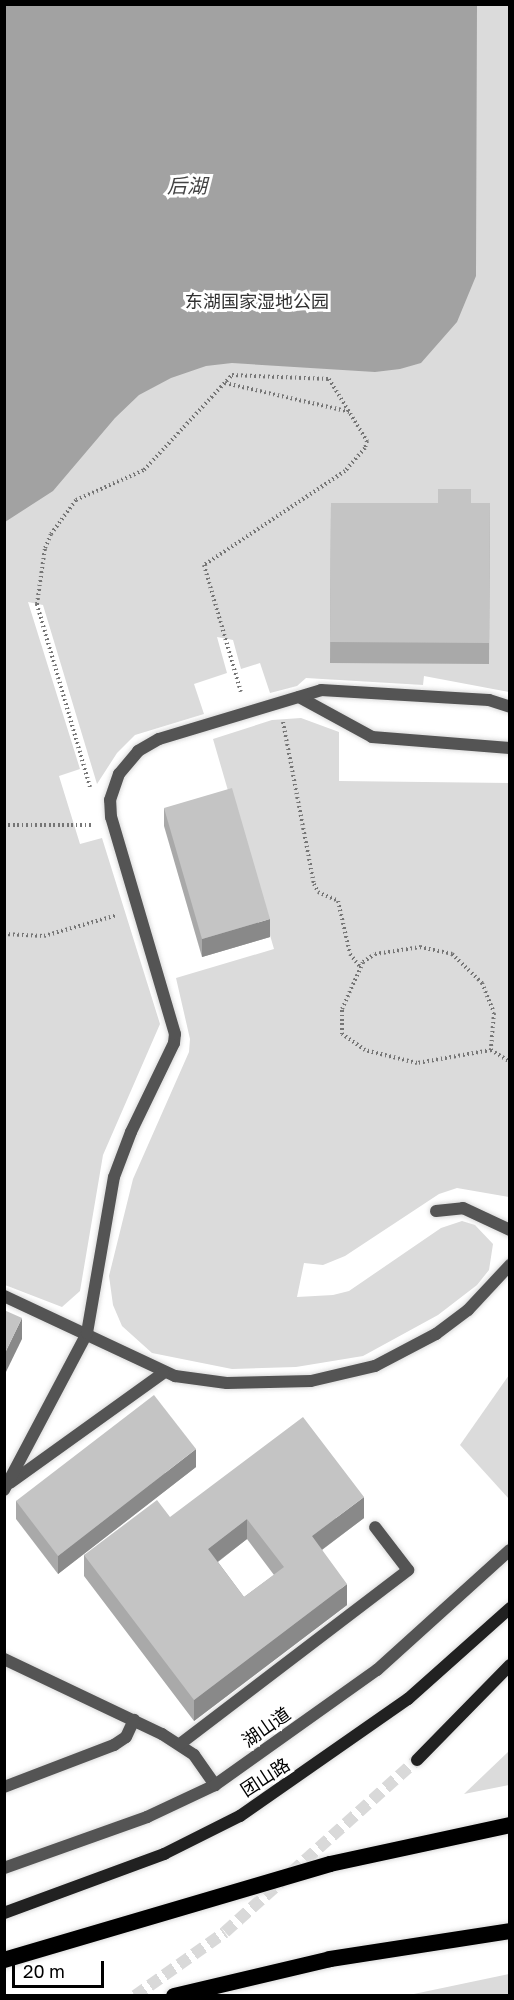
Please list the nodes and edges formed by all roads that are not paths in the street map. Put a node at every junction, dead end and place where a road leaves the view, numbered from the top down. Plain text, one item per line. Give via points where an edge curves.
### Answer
1 (299, 697) junction
2 (510, 707) edge
3 (510, 748) edge
4 (436, 1211) dead end
5 (510, 1230) edge
6 (510, 1265) edge
7 (4, 1296) edge
8 (87, 1333) junction
9 (163, 1373) junction
10 (6, 1488) edge
11 (375, 1527) dead end
12 (510, 1550) edge
13 (510, 1608) edge
14 (4, 1659) edge
15 (510, 1665) edge
16 (134, 1720) junction
17 (180, 1744) junction
18 (417, 1760) tunnel mouth
19 (215, 1785) junction
20 (4, 1787) edge
21 (510, 1825) edge
22 (4, 1868) edge
23 (4, 1914) edge
24 (510, 1930) edge
25 (4, 1960) edge
26 (174, 1995) edge

1 - 2 street via 335,690 489,700
1 - 3 street via 372,737
1 - 8 street via 159,739 138,751 119,774 110,800 113,824 175,1034 114,1177
4 - 5 street via 463,1208
6 - 9 street via 468,1310 436,1334 375,1366 311,1381 227,1383
7 - 8 street
8 - 9 street
8 - 10 street
9 - 10 street
11 - 17 street via 408,1570
12 - 19 street, 湖山道 via 377,1670
13 - 23 main road, 团山路 via 408,1699 240,1816 164,1854
14 - 16 street
15 - 18 main road
16 - 17 street
16 - 20 street via 126,1737 114,1745
17 - 19 street via 194,1755
19 - 22 street, 湖山道 via 174,1807
21 - 25 highway via 330,1864
24 - 26 highway via 330,1959

